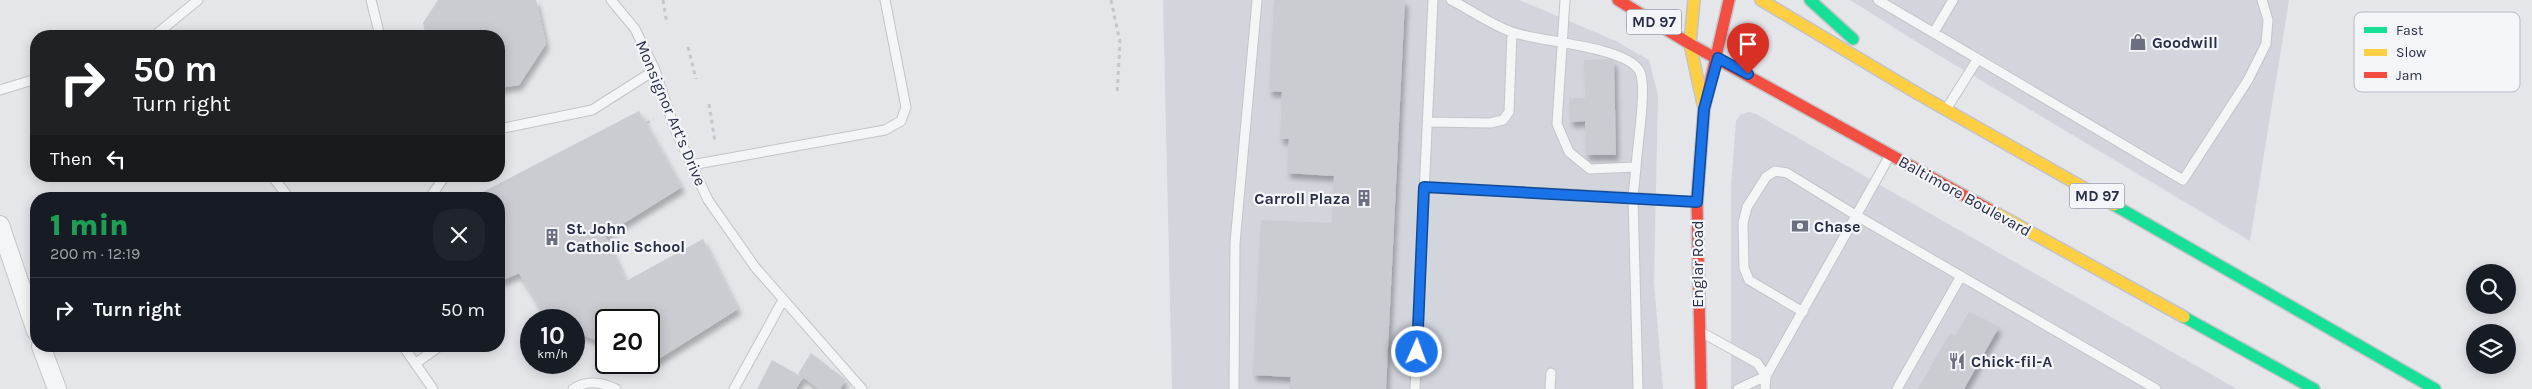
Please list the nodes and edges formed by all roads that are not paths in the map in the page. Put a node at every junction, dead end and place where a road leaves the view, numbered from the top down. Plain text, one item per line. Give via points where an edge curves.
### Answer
1 (198, 0) edge
2 (371, 0) edge
3 (611, 0) edge
4 (885, 0) edge
5 (1257, 0) edge
6 (1434, 0) edge
7 (1451, 0) edge
8 (1565, 0) edge
9 (1618, 0) edge
10 (1694, 0) edge
11 (1730, 0) edge
12 (1761, 0) edge
13 (1810, 0) edge
14 (1878, 0) edge
15 (1953, 0) edge
16 (2262, 0) edge
17 (161, 30) edge
18 (378, 30) edge
19 (1512, 32) junction
20 (1934, 32) junction
21 (1561, 40) junction
22 (1690, 44) junction
23 (1718, 58) junction
24 (1977, 60) junction
25 (655, 70) junction
26 (30, 81) edge
27 (0, 90) edge
28 (1920, 95) junction
29 (1704, 109) junction
30 (1946, 110) junction
31 (1428, 122) junction
32 (505, 129) edge
33 (1891, 155) junction
34 (691, 165) junction
35 (1636, 167) junction
36 (1424, 187) junction
37 (1633, 197) junction
38 (1697, 202) junction
39 (1857, 216) junction
40 (0, 225) edge
41 (1961, 276) junction
42 (783, 300) junction
43 (1803, 312) junction
44 (30, 313) edge
45 (1698, 330) junction
46 (43, 352) edge
47 (408, 352) edge
48 (432, 352) edge
49 (416, 363) junction
50 (1550, 373) dead end
51 (1766, 376) junction
52 (57, 389) edge
53 (432, 389) edge
54 (573, 389) edge
55 (616, 389) edge
56 (734, 389) edge
57 (862, 389) edge
58 (1234, 389) edge
59 (1416, 389) edge
60 (1550, 389) edge
61 (1638, 389) edge
62 (1700, 389) edge
63 (1738, 389) edge
64 (1765, 389) edge
65 (1897, 389) edge
66 (2156, 389) edge
67 (2314, 389) edge
68 (2435, 389) edge

1 - 17 lane
2 - 18 lane
3 - 25 lane, Monsignor Art’s Drive via 636,30
4 - 34 lane via 906,107 901,121 886,130
5 - 58 lane via 1235,243
6 - 31 lane
7 - 19 lane
8 - 21 lane
9 - 22 main road, Baltimore Boulevard / MD 97
10 - 22 main road, Englar Road
11 - 23 main road, Englar Road
12 - 28 main road, MD 97
13 - 28 main road via 1821,13
14 - 20 lane
15 - 20 lane
16 - 24 lane via 2268,20 2266,44 2248,80 2183,180
19 - 21 lane
19 - 31 lane via 1509,112 1503,120 1490,123
20 - 24 lane
21 - 35 lane via 1629,60 1640,72 1642,91
21 - 35 lane via 1557,124 1569,152 1590,169
22 - 23 main road, Baltimore Boulevard / MD 97
22 - 29 main road, Englar Road
23 - 29 main road, Englar Road
23 - 33 main road, Baltimore Boulevard / MD 97
24 - 30 lane
25 - 32 lane via 592,110
25 - 34 lane, Monsignor Art’s Drive
26 - 27 lane
28 - 30 main road, MD 97
29 - 38 main road, Englar Road
30 - 68 main road, MD 97
31 - 36 lane
33 - 39 lane
33 - 67 main road, Baltimore Boulevard / MD 97
34 - 42 lane, Monsignor Art’s Drive via 708,200 755,267
35 - 37 lane
36 - 37 lane
36 - 59 lane
37 - 38 lane
37 - 61 lane
38 - 45 main road, Englar Road
39 - 41 lane
39 - 43 lane
39 - 43 lane via 1781,171 1766,177 1747,207 1743,224 1745,275
40 - 44 street
41 - 65 lane
41 - 66 lane
42 - 56 lane
42 - 57 lane, Monsignor Art’s Drive
43 - 51 lane
45 - 51 lane via 1757,363
45 - 62 main road, Englar Road
46 - 52 street
47 - 49 lane
48 - 49 lane
49 - 53 lane
50 - 60 lane
51 - 63 lane
51 - 64 lane
54 - 55 lane via 592,382

